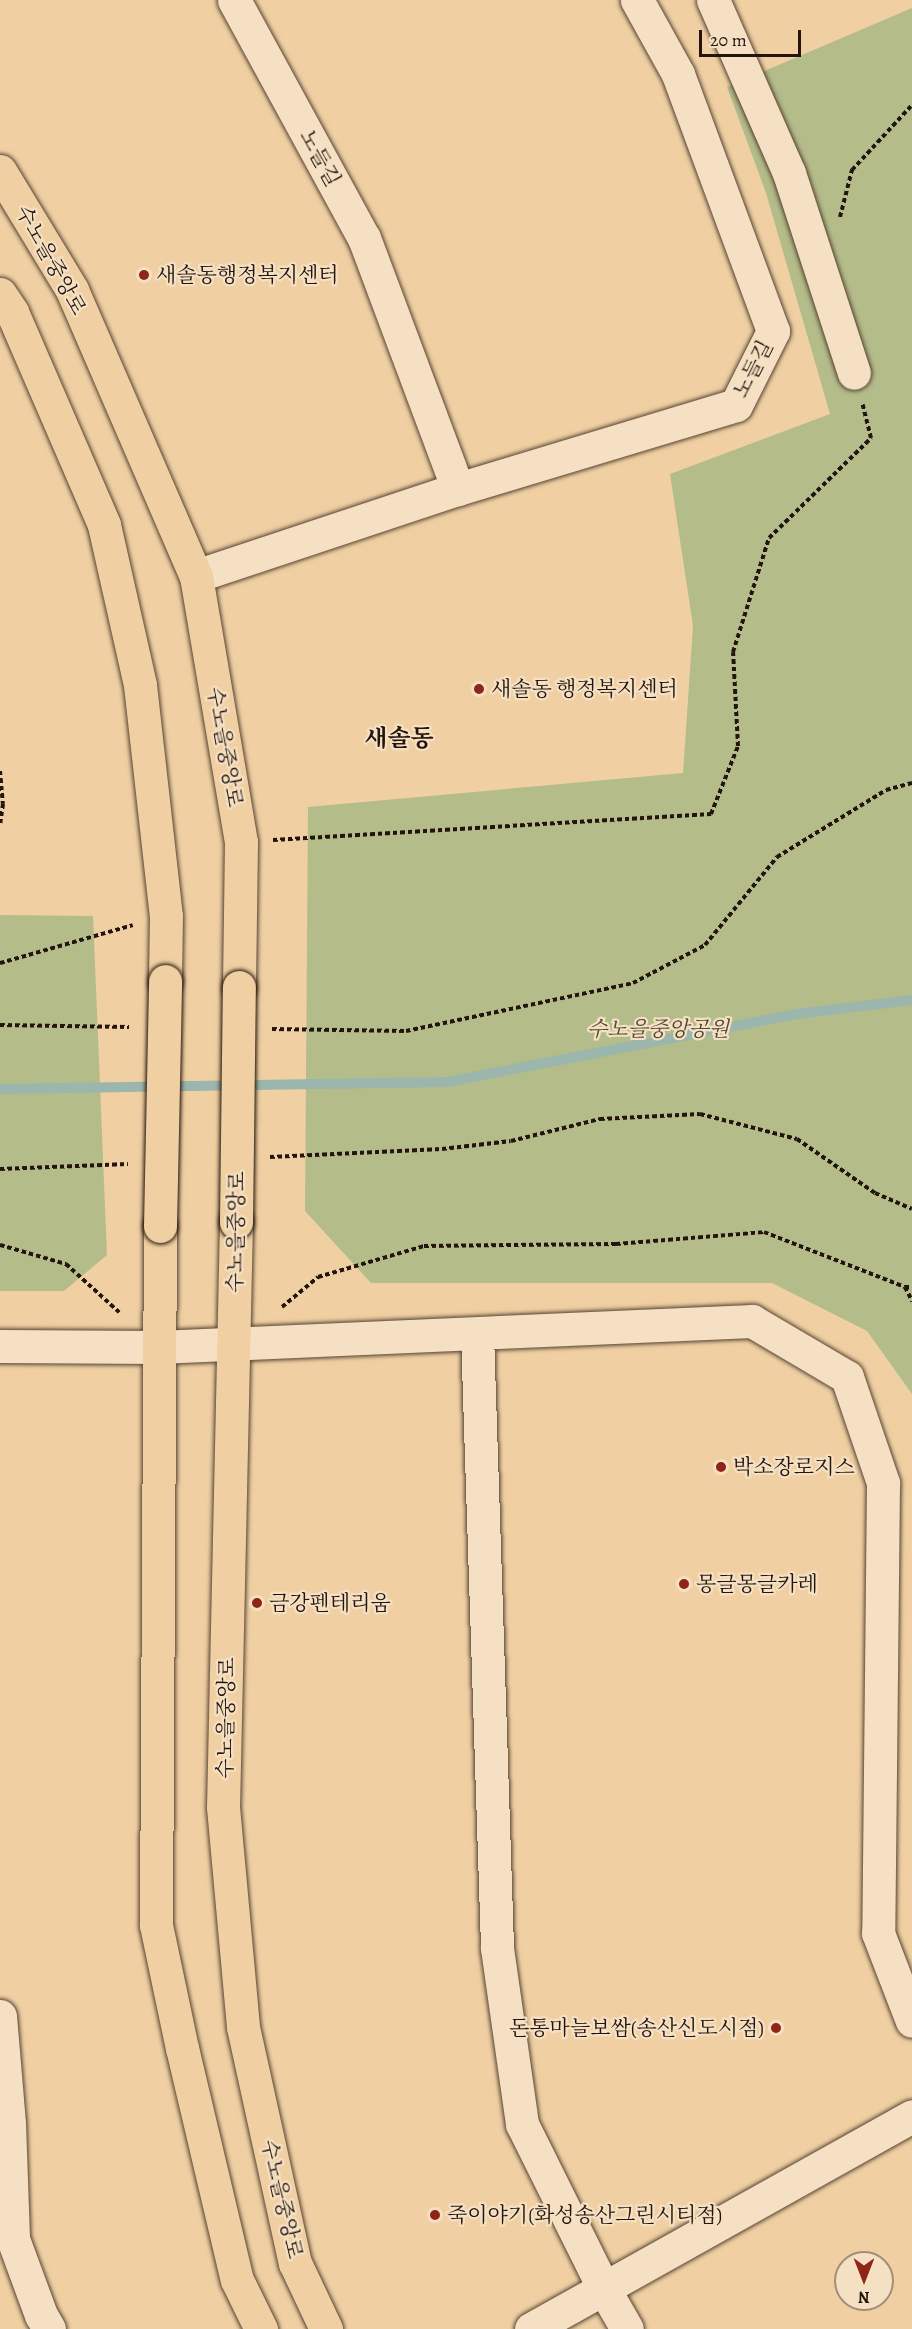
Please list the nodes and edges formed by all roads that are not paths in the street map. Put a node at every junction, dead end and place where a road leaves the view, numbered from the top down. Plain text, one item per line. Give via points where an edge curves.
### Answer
1 (234, 0) edge
2 (637, 0) edge
3 (713, 0) edge
4 (0, 171) edge
5 (0, 294) edge
6 (854, 373) road end
7 (458, 489) junction
8 (196, 576) junction
9 (477, 1334) junction
10 (235, 1344) junction
11 (0, 1346) edge
12 (158, 1347) junction
13 (0, 2016) edge
14 (912, 2021) edge
15 (912, 2116) edge
16 (5, 2131) edge
17 (603, 2287) junction
18 (40, 2324) edge
19 (261, 2329) edge
20 (326, 2329) edge
21 (531, 2329) edge
22 (627, 2329) edge

1 - 7 street, 노들길 via 364,238
2 - 7 street, 노들길 via 678,74 773,331 736,405
3 - 6 street via 789,173
4 - 8 main road, 수노을중앙로 via 72,290
5 - 12 main road, bridge via 12,312 104,525 140,685 166,916
7 - 8 street, 노들길
8 - 10 main road, 수노을중앙로, bridge via 241,842
9 - 10 street
9 - 14 street via 752,1321 847,1377 883,1483 878,1933
9 - 17 street via 497,1948 522,2124
10 - 12 street
10 - 20 main road, 수노을중앙로 via 223,1807 243,2027 295,2263
11 - 12 street
12 - 19 main road via 156,1925 237,2280
13 - 16 street
15 - 17 street
16 - 18 street via 13,2239
17 - 21 street
17 - 22 street

